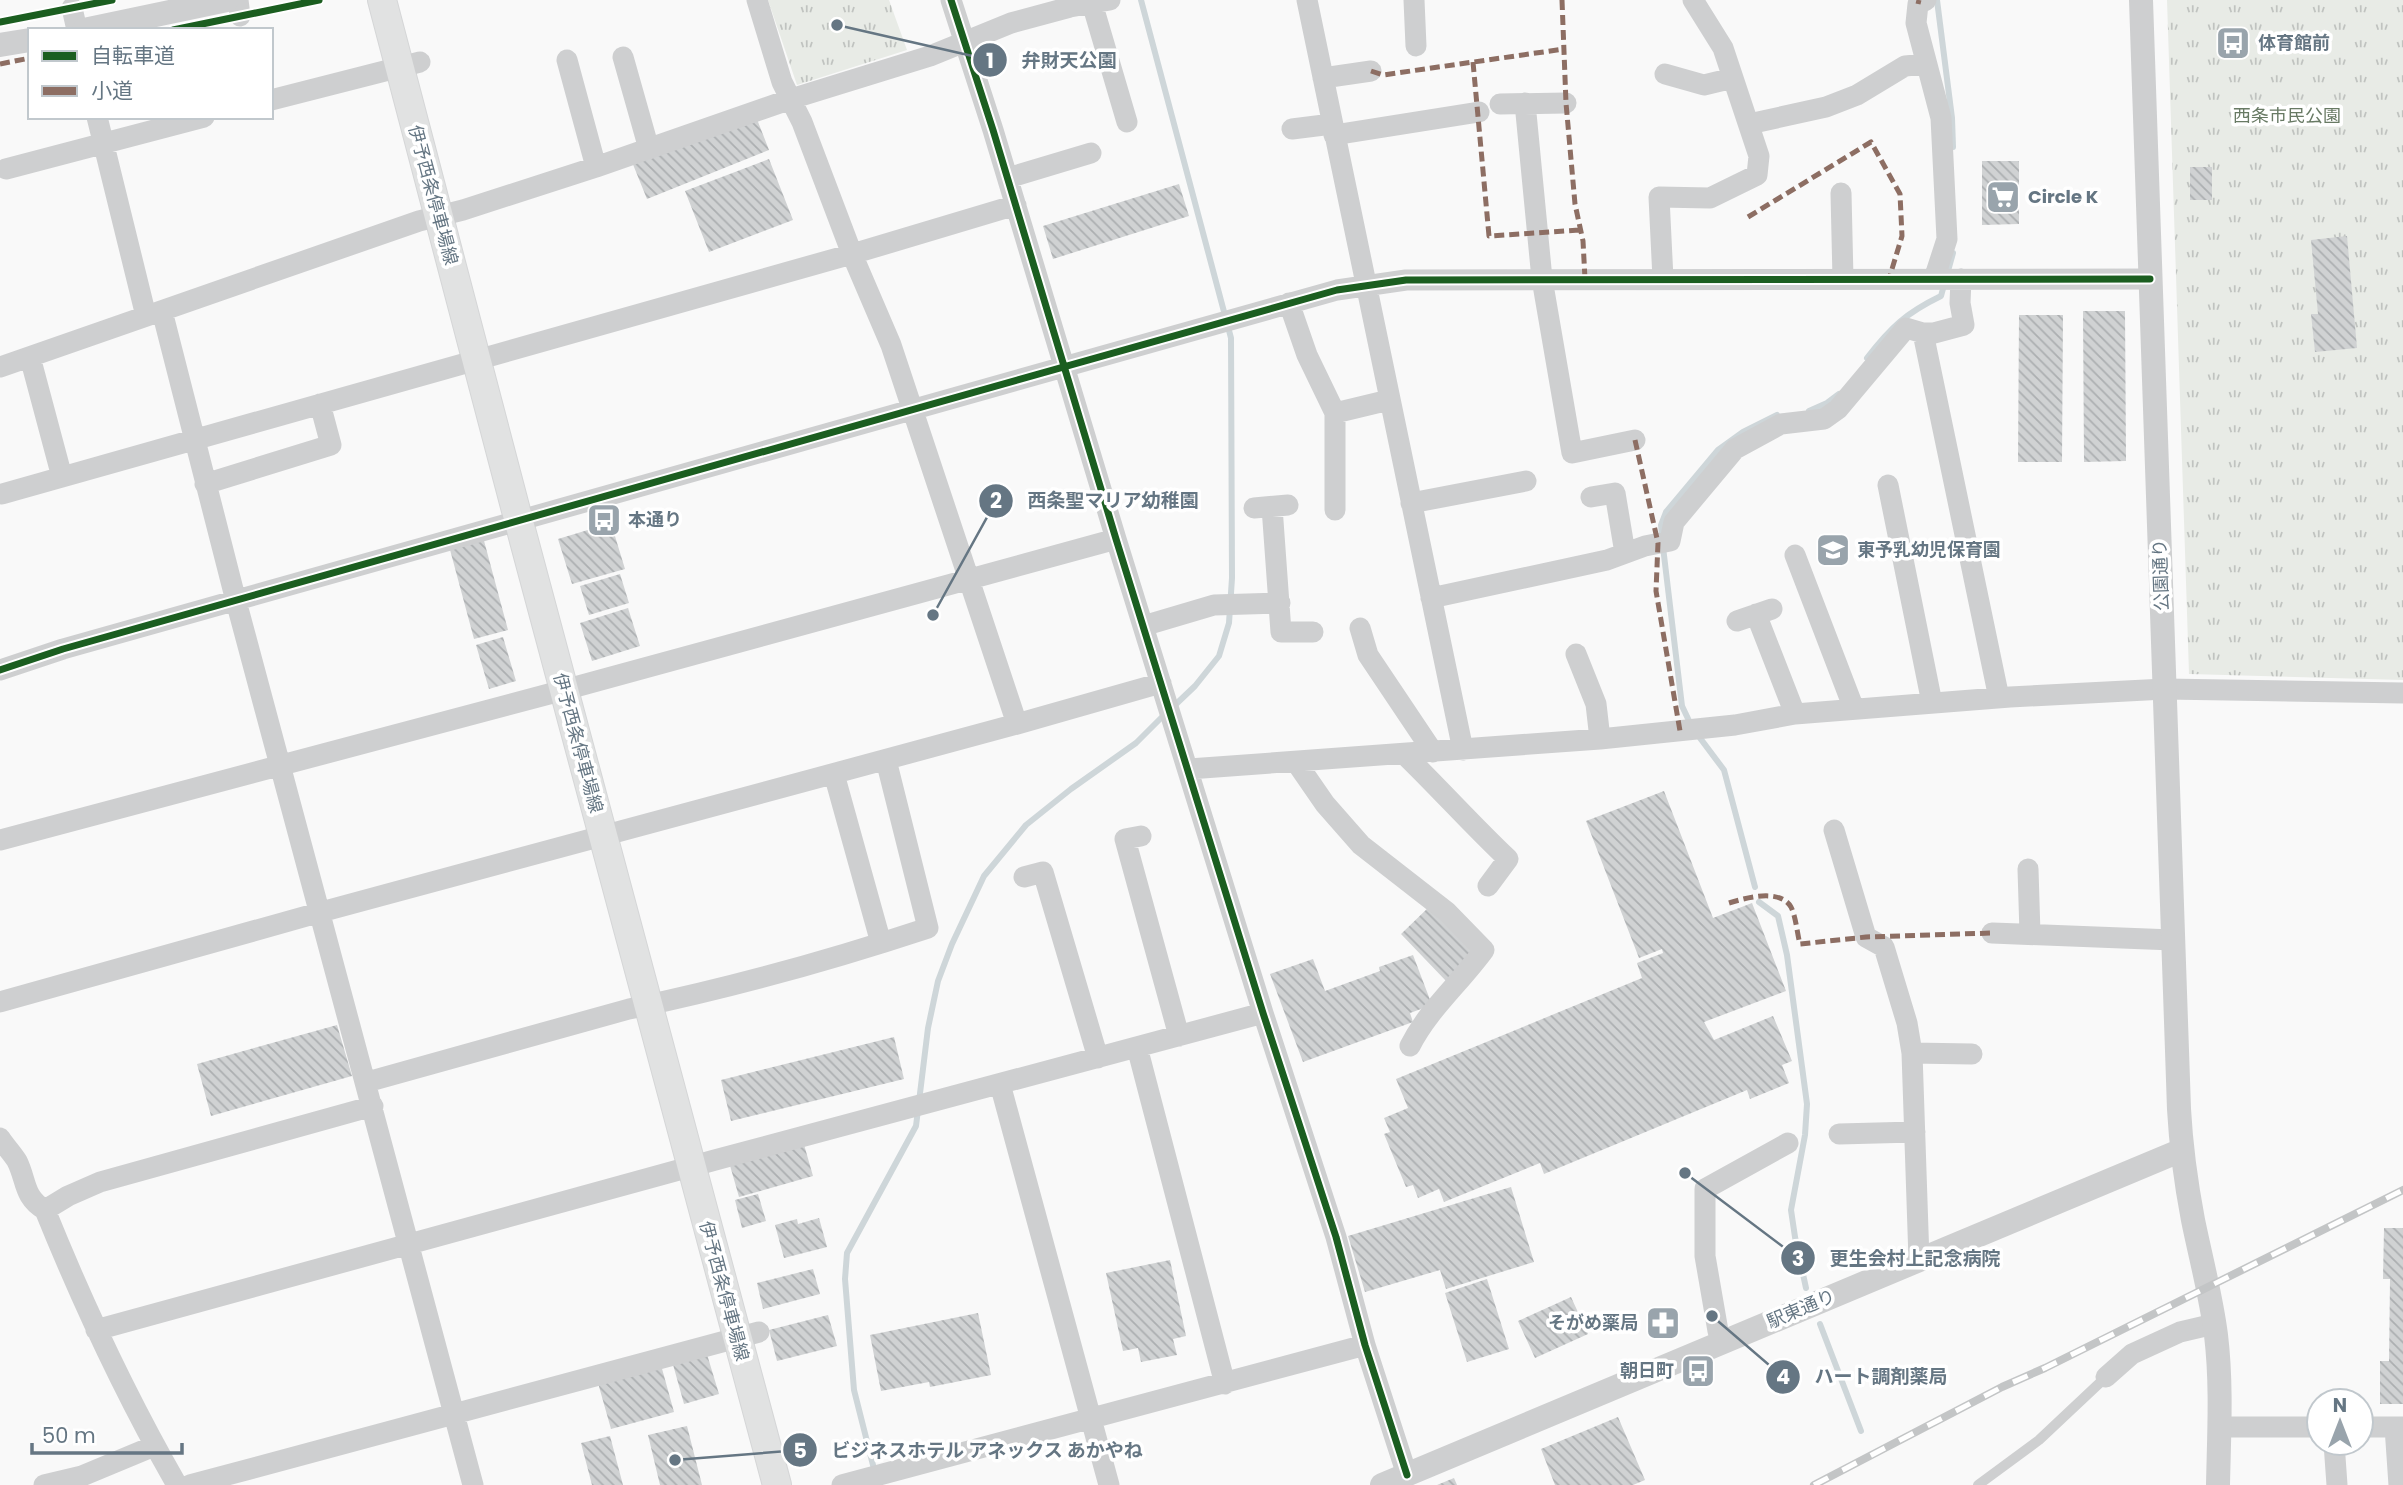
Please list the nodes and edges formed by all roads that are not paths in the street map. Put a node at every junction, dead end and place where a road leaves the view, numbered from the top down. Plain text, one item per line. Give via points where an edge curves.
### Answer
1 (382, 0) edge
2 (757, 0) edge
3 (951, 0) edge
4 (1307, 0) edge
5 (1415, 0) edge
6 (1693, 0) edge
7 (2141, 0) edge
8 (1919, 1) edge
9 (1101, 2) edge
10 (235, 5) edge
11 (72, 8) dead end
12 (77, 28) edge
13 (96, 28) edge
14 (28, 40) edge
15 (964, 42) junction
16 (0, 45) edge
17 (1416, 46) dead end
18 (623, 57) dead end
19 (567, 60) dead end
20 (1926, 64) junction
21 (409, 65) junction
22 (1371, 71) dead end
23 (1665, 74) dead end
24 (1323, 78) junction
25 (1733, 78) junction
26 (273, 99) edge
27 (791, 99) junction
28 (1525, 103) junction
29 (1566, 103) dead end
30 (1500, 104) dead end
31 (1479, 112) dead end
32 (97, 119) edge
33 (197, 119) edge
34 (1127, 122) dead end
35 (1749, 124) junction
36 (1292, 129) dead end
37 (1333, 130) junction
38 (103, 144) junction
39 (649, 149) junction
40 (1091, 153) dead end
41 (596, 167) junction
42 (6, 169) dead end
43 (1008, 178) junction
44 (1841, 192) dead end
45 (1016, 205) junction
46 (440, 216) junction
47 (852, 254) junction
48 (1542, 279) junction
49 (1663, 279) junction
50 (1843, 279) junction
51 (1934, 279) junction
52 (1961, 279) junction
53 (2150, 279) junction
54 (1365, 285) junction
55 (1289, 303) junction
56 (154, 314) junction
57 (1923, 333) junction
58 (30, 357) junction
59 (476, 360) junction
60 (0, 367) edge
61 (1064, 367) junction
62 (1390, 400) junction
63 (320, 404) junction
64 (913, 409) junction
65 (1335, 413) junction
66 (194, 440) junction
67 (1635, 440) dead end
68 (62, 477) junction
69 (1526, 481) dead end
70 (205, 484) junction
71 (1888, 485) dead end
72 (2, 494) dead end
73 (1591, 497) dead end
74 (1411, 503) junction
75 (1271, 507) dead end
76 (1335, 510) dead end
77 (519, 522) junction
78 (1116, 539) junction
79 (1625, 553) junction
80 (1796, 555) dead end
81 (969, 579) junction
82 (1431, 598) junction
83 (236, 601) junction
84 (1280, 603) junction
85 (1755, 615) dead end
86 (1143, 626) junction
87 (1360, 628) dead end
88 (1313, 632) dead end
89 (1576, 654) dead end
90 (0, 670) edge
91 (1161, 683) junction
92 (2165, 689) junction
93 (564, 690) junction
94 (2403, 693) edge
95 (1999, 698) junction
96 (1932, 703) junction
97 (1854, 709) junction
98 (1795, 714) junction
99 (1017, 724) junction
100 (1600, 738) junction
101 (1463, 750) junction
102 (1433, 752) junction
103 (1404, 754) junction
104 (886, 760) junction
105 (1296, 762) junction
106 (281, 766) junction
107 (1189, 769) junction
108 (834, 774) junction
109 (1834, 830) dead end
110 (603, 836) junction
111 (1141, 836) dead end
112 (0, 840) edge
113 (2028, 869) dead end
114 (1024, 877) dead end
115 (1488, 886) dead end
116 (321, 912) junction
117 (1992, 933) dead end
118 (2030, 934) junction
119 (2173, 940) junction
120 (881, 943) junction
121 (0, 1002) edge
122 (649, 1005) junction
123 (1263, 1013) junction
124 (1179, 1036) junction
125 (1410, 1046) dead end
126 (1137, 1047) junction
127 (1912, 1053) junction
128 (1972, 1054) dead end
129 (1098, 1058) junction
130 (367, 1082) junction
131 (1000, 1084) junction
132 (373, 1106) junction
133 (1915, 1132) junction
134 (1839, 1134) dead end
135 (0, 1138) edge
136 (1788, 1143) dead end
137 (2182, 1150) junction
138 (691, 1167) junction
139 (45, 1210) junction
140 (410, 1245) junction
141 (1919, 1260) junction
142 (2214, 1324) junction
143 (96, 1330) junction
144 (748, 1335) junction
145 (1724, 1342) junction
146 (1365, 1345) junction
147 (2106, 1377) joint
148 (1225, 1384) junction
149 (453, 1416) junction
150 (1092, 1418) junction
151 (2219, 1427) junction
152 (2305, 1427) edge
153 (2375, 1427) edge
154 (2399, 1427) edge
155 (154, 1446) junction
156 (2335, 1457) edge
157 (1407, 1475) junction
158 (44, 1485) edge
159 (177, 1485) edge
160 (190, 1485) edge
161 (473, 1485) edge
162 (777, 1485) edge
163 (842, 1485) edge
164 (1109, 1485) edge
165 (1382, 1485) edge
166 (1978, 1485) edge
167 (2218, 1485) edge
168 (2337, 1485) edge
169 (2399, 1485) edge

1 - 21 main road, 伊予西条停車場線
2 - 27 street
3 - 15 street
4 - 24 street
5 - 17 street
6 - 25 street via 1723,48
7 - 53 street, 公園通り
8 - 20 street via 1916,23
9 - 15 street via 1011,23
9 - 34 street
10 - 13 street
11 - 12 street
14 - 16 street
15 - 27 street
15 - 43 street
18 - 39 street
19 - 41 street
20 - 35 street via 1905,66 1857,95 1826,107
20 - 51 street via 1941,118 1947,239
21 - 26 street
21 - 46 main road, 伊予西条停車場線
22 - 24 street
23 - 25 street via 1704,85
24 - 37 street
25 - 35 street
27 - 39 street
27 - 47 street
28 - 29 street
28 - 30 street
28 - 48 street
31 - 37 street
32 - 38 street
33 - 38 street
35 - 49 street via 1759,156 1757,175 1710,198 1659,197
36 - 37 street
37 - 54 street
38 - 42 street
38 - 56 street
39 - 41 street
40 - 43 street
41 - 46 street
43 - 45 street
44 - 50 street
45 - 47 street
45 - 61 street
46 - 56 street
46 - 59 main road, 伊予西条停車場線
47 - 59 street
47 - 64 street
48 - 49 street
48 - 54 street via 1406,280
48 - 67 street via 1572,453
49 - 50 street
50 - 51 street
51 - 52 street
52 - 53 street
52 - 57 street via 1964,325
53 - 92 street, 公園通り
54 - 55 street
54 - 62 street
55 - 61 street
55 - 65 street
56 - 58 street
56 - 66 street
57 - 79 street via 1906,328 1838,409 1824,419 1781,424 1735,449 1674,523 1665,542
57 - 95 street
58 - 60 street
58 - 68 street
59 - 63 street
59 - 77 main road, 伊予西条停車場線
61 - 64 street
61 - 78 street
62 - 65 street
62 - 74 street
63 - 66 street
63 - 70 street via 331,445
64 - 77 street
64 - 81 street
65 - 76 street
66 - 68 street
66 - 70 street
68 - 72 street
69 - 74 street
70 - 83 street
71 - 96 street
73 - 79 street via 1615,493
74 - 82 street
75 - 84 street
77 - 83 street
77 - 93 main road, 伊予西条停車場線
78 - 81 street
78 - 86 street
79 - 82 street
80 - 97 street
81 - 93 street
81 - 99 street
82 - 101 street
83 - 90 street
83 - 106 street
84 - 86 street via 1213,605
84 - 88 street via 1281,632
85 - 98 street
86 - 91 street
87 - 102 street via 1368,655
89 - 100 street via 1596,704
91 - 99 street
91 - 107 street
92 - 94 street
92 - 95 street
92 - 119 street, 公園通り
93 - 106 street
93 - 110 main road, 伊予西条停車場線
95 - 96 street
96 - 97 street
97 - 98 street
98 - 100 street
99 - 104 street
100 - 101 street
101 - 102 street
102 - 103 street
103 - 105 street
103 - 115 street via 1508,859
104 - 108 street
104 - 120 street via 928,928
105 - 107 street
105 - 125 street via 1361,845 1447,912 1483,950
106 - 112 street
106 - 116 street
107 - 123 street
108 - 110 street
108 - 120 street
109 - 127 street via 1866,937 1884,947
110 - 116 street
110 - 122 main road, 伊予西条停車場線
111 - 124 street via 1125,839
113 - 118 street
114 - 129 street via 1044,873
116 - 121 street
116 - 130 street
117 - 118 street
118 - 119 street
119 - 137 street, 公園通り
120 - 122 street
122 - 130 street
122 - 138 main road, 伊予西条停車場線
123 - 124 street
123 - 146 street via 1336,1237
124 - 126 street
126 - 129 street
126 - 148 street
127 - 128 street
127 - 133 street
129 - 131 street
130 - 132 street
131 - 138 street
131 - 150 street
132 - 139 street via 100,1182
132 - 140 street
133 - 134 street
133 - 141 street
135 - 139 street via 17,1162 29,1196
136 - 145 street via 1705,1189 1705,1256
137 - 141 street, 駅東通り
137 - 142 street, 公園通り
138 - 140 street
138 - 144 main road, 伊予西条停車場線
139 - 143 street
140 - 143 street
140 - 149 street
141 - 145 street, 駅東通り
142 - 147 street via 2180,1332 2132,1354
142 - 151 street, 公園通り
143 - 155 street
144 - 149 street
144 - 162 main road, 伊予西条停車場線
145 - 157 street, 駅東通り
146 - 148 street
146 - 157 street
147 - 166 lane via 2039,1440
148 - 150 street
149 - 160 street
149 - 161 street
150 - 163 street
150 - 164 street
151 - 152 street
151 - 167 street, 公園通り
153 - 154 street
154 - 169 street
155 - 158 street via 82,1476
155 - 159 street
156 - 168 street
157 - 165 street, 駅東通り

